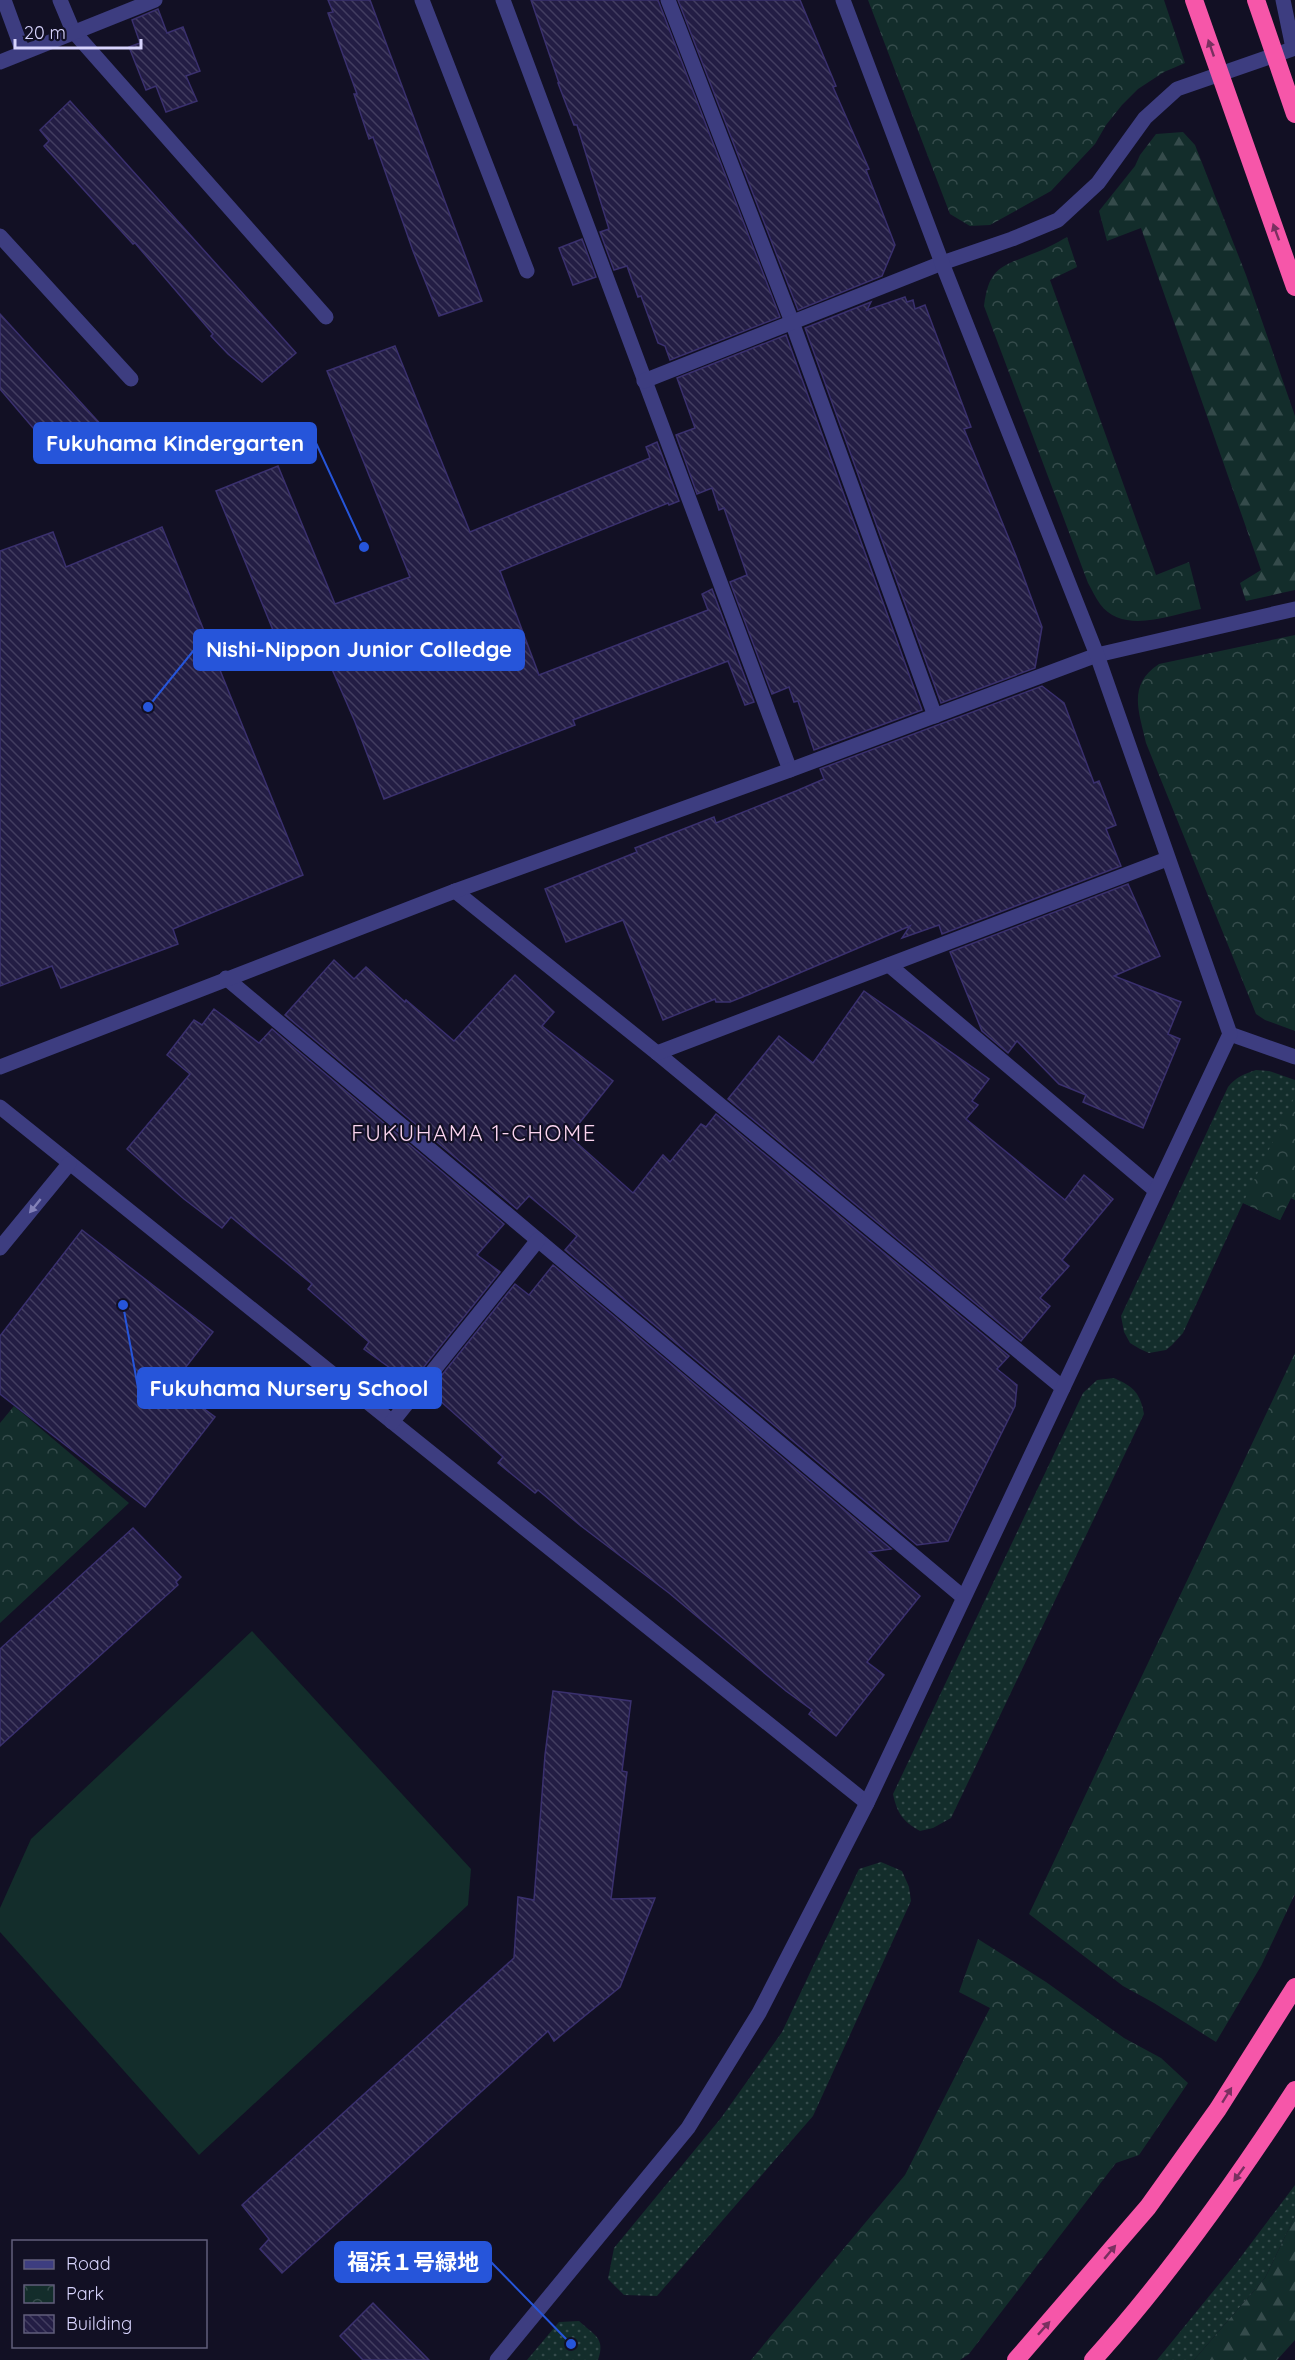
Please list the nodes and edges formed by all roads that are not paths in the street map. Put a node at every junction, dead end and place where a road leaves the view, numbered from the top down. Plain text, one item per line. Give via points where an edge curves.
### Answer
1 (4, 0) edge
2 (60, 0) edge
3 (155, 0) edge
4 (422, 0) edge
5 (502, 0) edge
6 (668, 0) edge
7 (843, 0) edge
8 (1194, 0) edge
9 (1256, 0) edge
10 (1283, 0) edge
11 (73, 31) junction
12 (1294, 48) edge
13 (22, 52) junction
14 (0, 62) edge
15 (1295, 114) edge
16 (0, 236) edge
17 (942, 263) junction
18 (528, 271) dead end
19 (1295, 287) edge
20 (326, 317) dead end
21 (792, 322) junction
22 (131, 380) dead end
23 (644, 381) junction
24 (1295, 609) edge
25 (1097, 655) junction
26 (935, 716) junction
27 (790, 770) junction
28 (1167, 859) junction
29 (455, 891) junction
30 (889, 965) junction
31 (226, 978) junction
32 (1230, 1034) junction
33 (657, 1053) junction
34 (1295, 1057) edge
35 (0, 1067) edge
36 (0, 1107) edge
37 (69, 1164) junction
38 (1155, 1190) junction
39 (538, 1240) junction
40 (0, 1248) edge
41 (1063, 1388) junction
42 (392, 1422) junction
43 (963, 1597) junction
44 (867, 1803) junction
45 (1295, 1987) edge
46 (1295, 2090) edge
47 (497, 2360) edge
48 (1016, 2360) edge
49 (1093, 2360) edge

1 - 13 street
2 - 11 street
3 - 11 street
4 - 18 street
5 - 23 street
6 - 21 street
7 - 17 street
19 -> 8 highway, bridge
9 - 15 highway, bridge
10 - 12 street
11 - 13 street
11 - 20 street
12 - 17 street via 1177,89 1144,118 1098,183 1058,220
13 - 14 street
16 - 22 street
17 - 21 street
17 - 25 street
21 - 23 street
21 - 26 street
23 - 27 street
24 - 25 street
25 - 26 street
25 - 28 street
26 - 27 street
27 - 29 street
28 - 30 street
28 - 32 street
29 - 31 street
29 - 33 street
30 - 33 street
30 - 38 street
31 - 35 street
31 - 39 street
32 - 34 street
32 - 38 street
33 - 41 street
36 - 37 street
37 -> 40 street
37 - 42 street
38 - 41 street
39 - 42 street
39 - 43 street
41 - 43 street
42 - 44 street
43 - 44 street
44 - 47 street via 759,2013 688,2128
48 -> 45 highway via 1148,2207 1218,2109
46 -> 49 highway via 1197,2233

